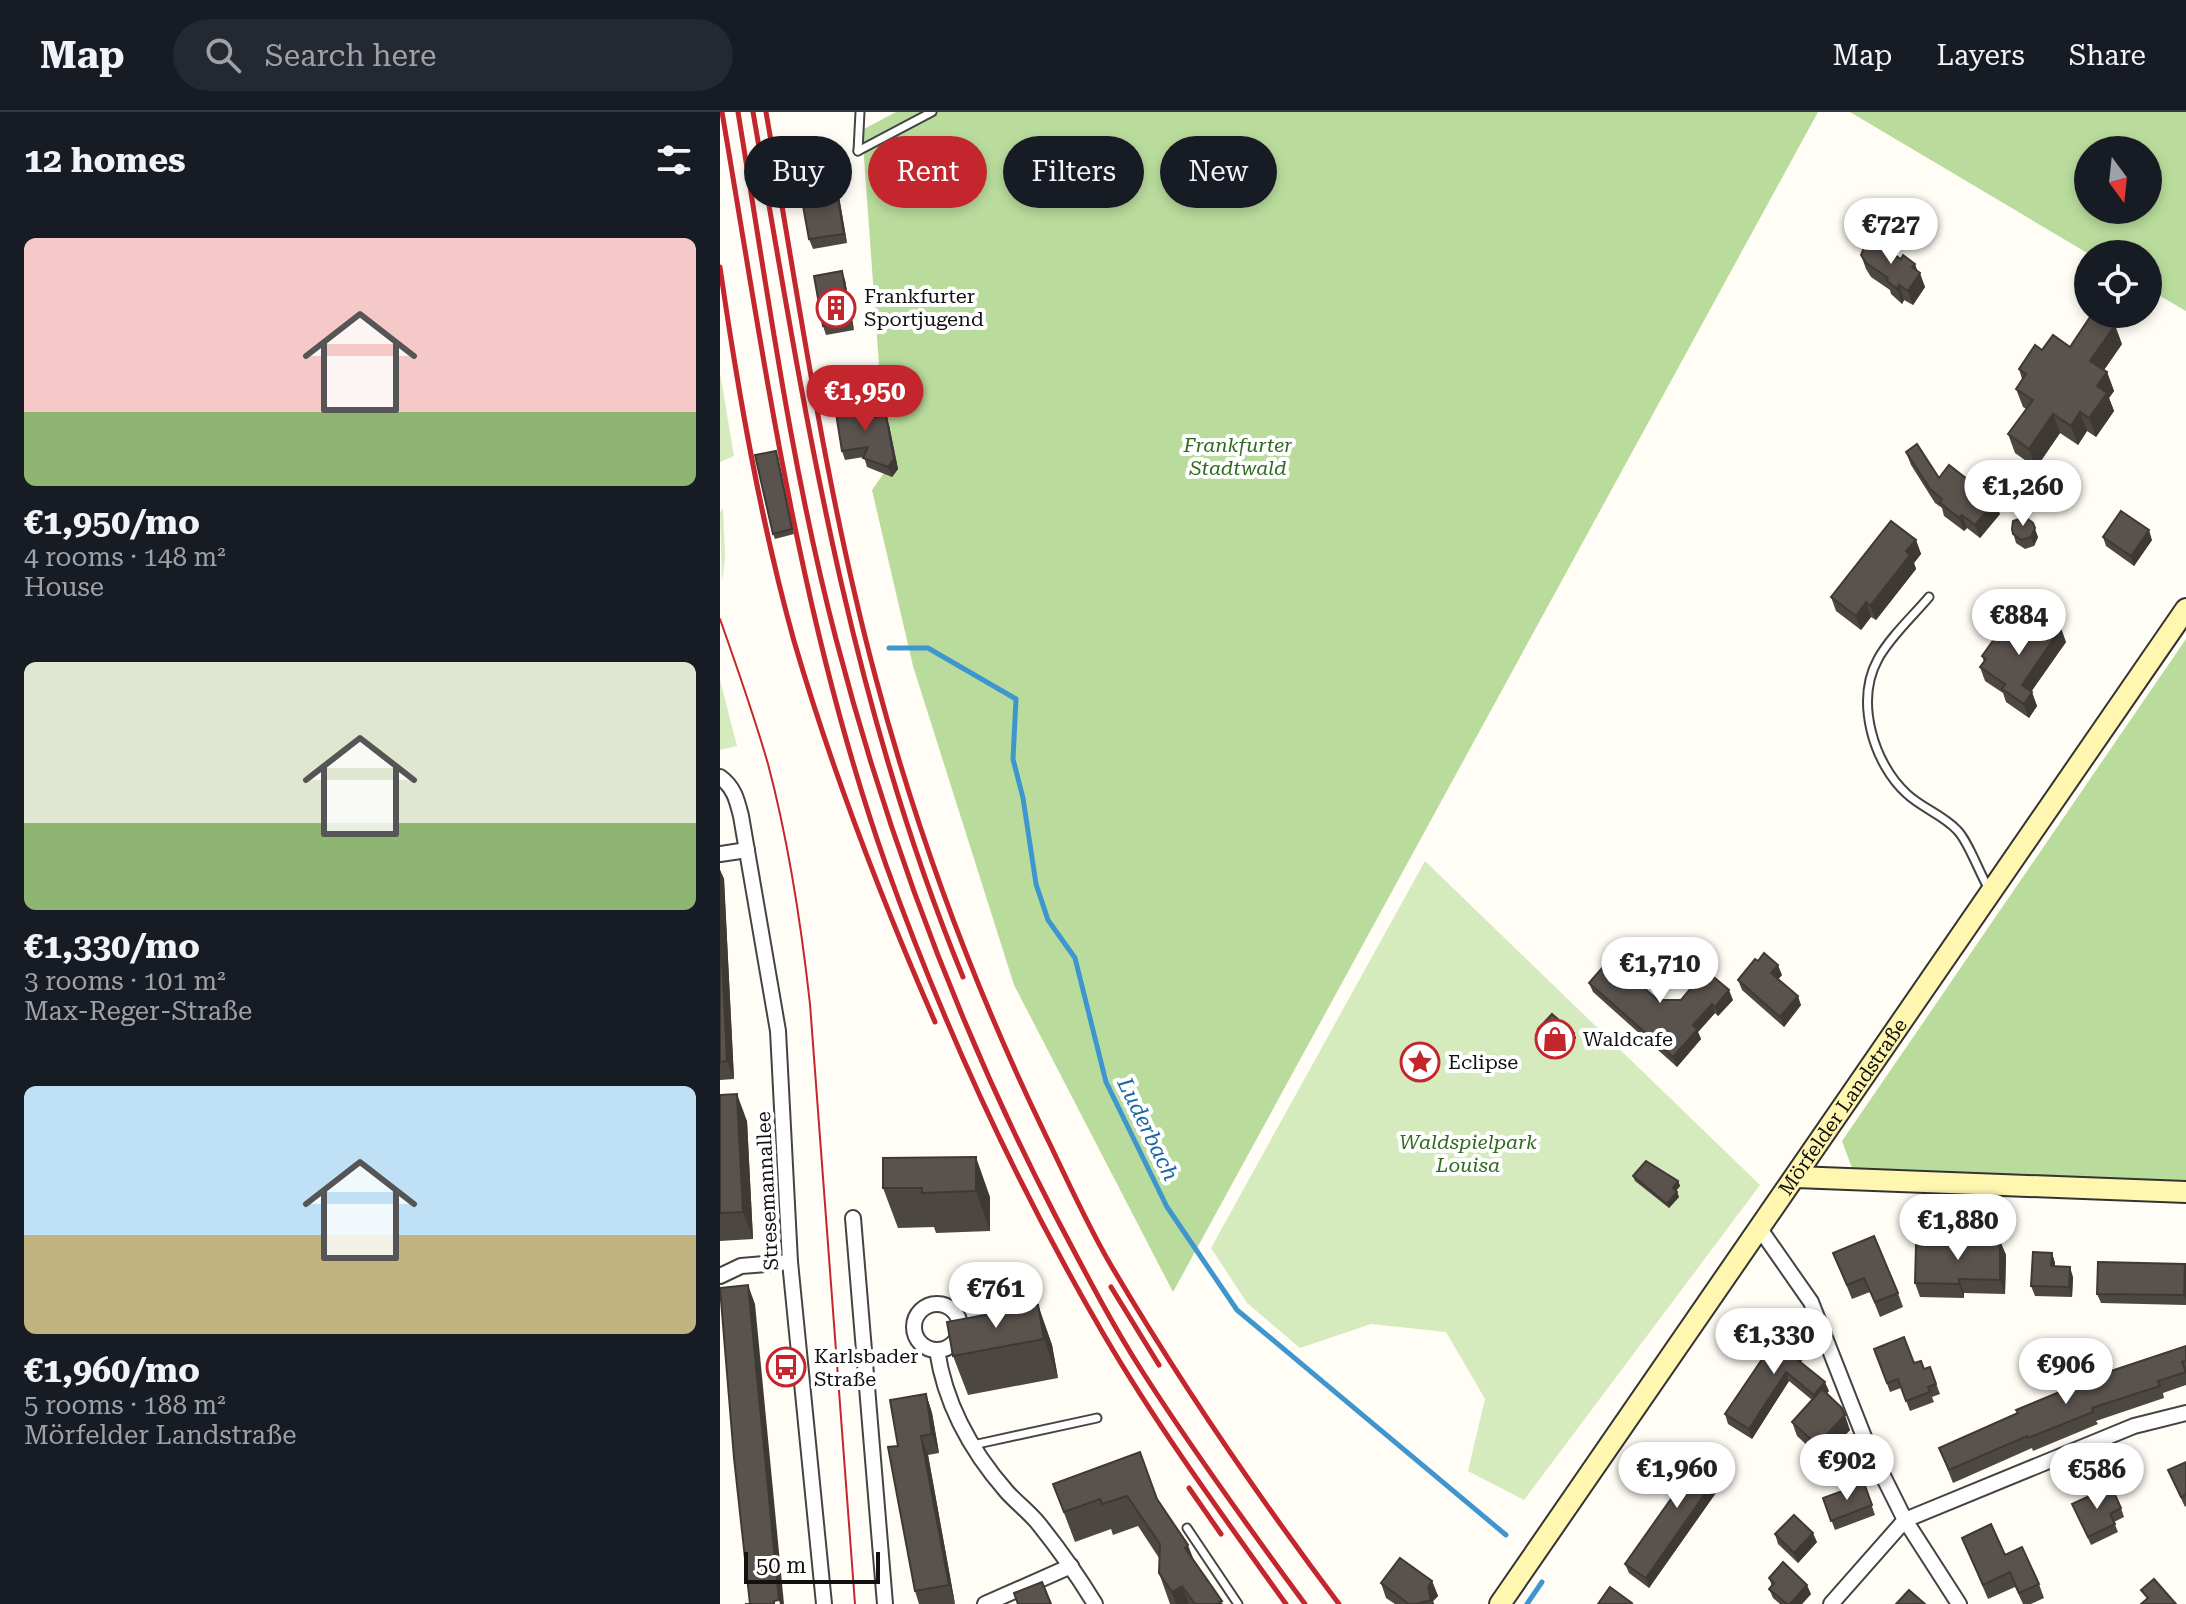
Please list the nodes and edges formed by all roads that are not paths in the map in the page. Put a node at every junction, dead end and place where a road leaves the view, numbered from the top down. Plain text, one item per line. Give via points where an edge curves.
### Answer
1 (860, 112) edge
2 (932, 112) edge
3 (1929, 597) dead end
4 (2186, 609) edge
5 (724, 780) edge
6 (747, 850) junction
7 (720, 854) edge
8 (1990, 891) junction
9 (1796, 1177) junction
10 (2186, 1192) edge
11 (853, 1218) dead end
12 (1760, 1229) junction
13 (790, 1262) junction
14 (720, 1276) edge
15 (937, 1350) dead end
16 (2186, 1413) edge
17 (1097, 1418) dead end
18 (973, 1445) junction
19 (1905, 1520) junction
20 (1187, 1528) dead end
21 (1071, 1566) junction
22 (825, 1603) edge
23 (885, 1604) edge
24 (985, 1604) edge
25 (1095, 1604) edge
26 (1238, 1604) edge
27 (1500, 1604) edge
28 (1831, 1604) edge
29 (1959, 1604) edge

1 - 2 lane via 858,151
3 - 8 lane via 1878,658 1868,684 1869,718 1884,764 1906,793 1959,831
4 - 8 main road, Mörfelder Landstraße
5 - 6 street, Stresemannallee via 736,797
6 - 7 street
6 - 13 street, Stresemannallee via 778,1031
8 - 9 main road, Mörfelder Landstraße
9 - 10 main road
9 - 12 main road, Mörfelder Landstraße
11 - 23 street
12 - 19 street via 1811,1302 1866,1442
12 - 27 main road, Mörfelder Landstraße
13 - 14 street via 741,1266
13 - 22 street, Stresemannallee
15 - 18 street via 942,1383
16 - 19 street via 2134,1426
17 - 18 lane
18 - 21 street
19 - 28 street
19 - 29 street
20 - 26 lane
21 - 24 street
21 - 25 street

